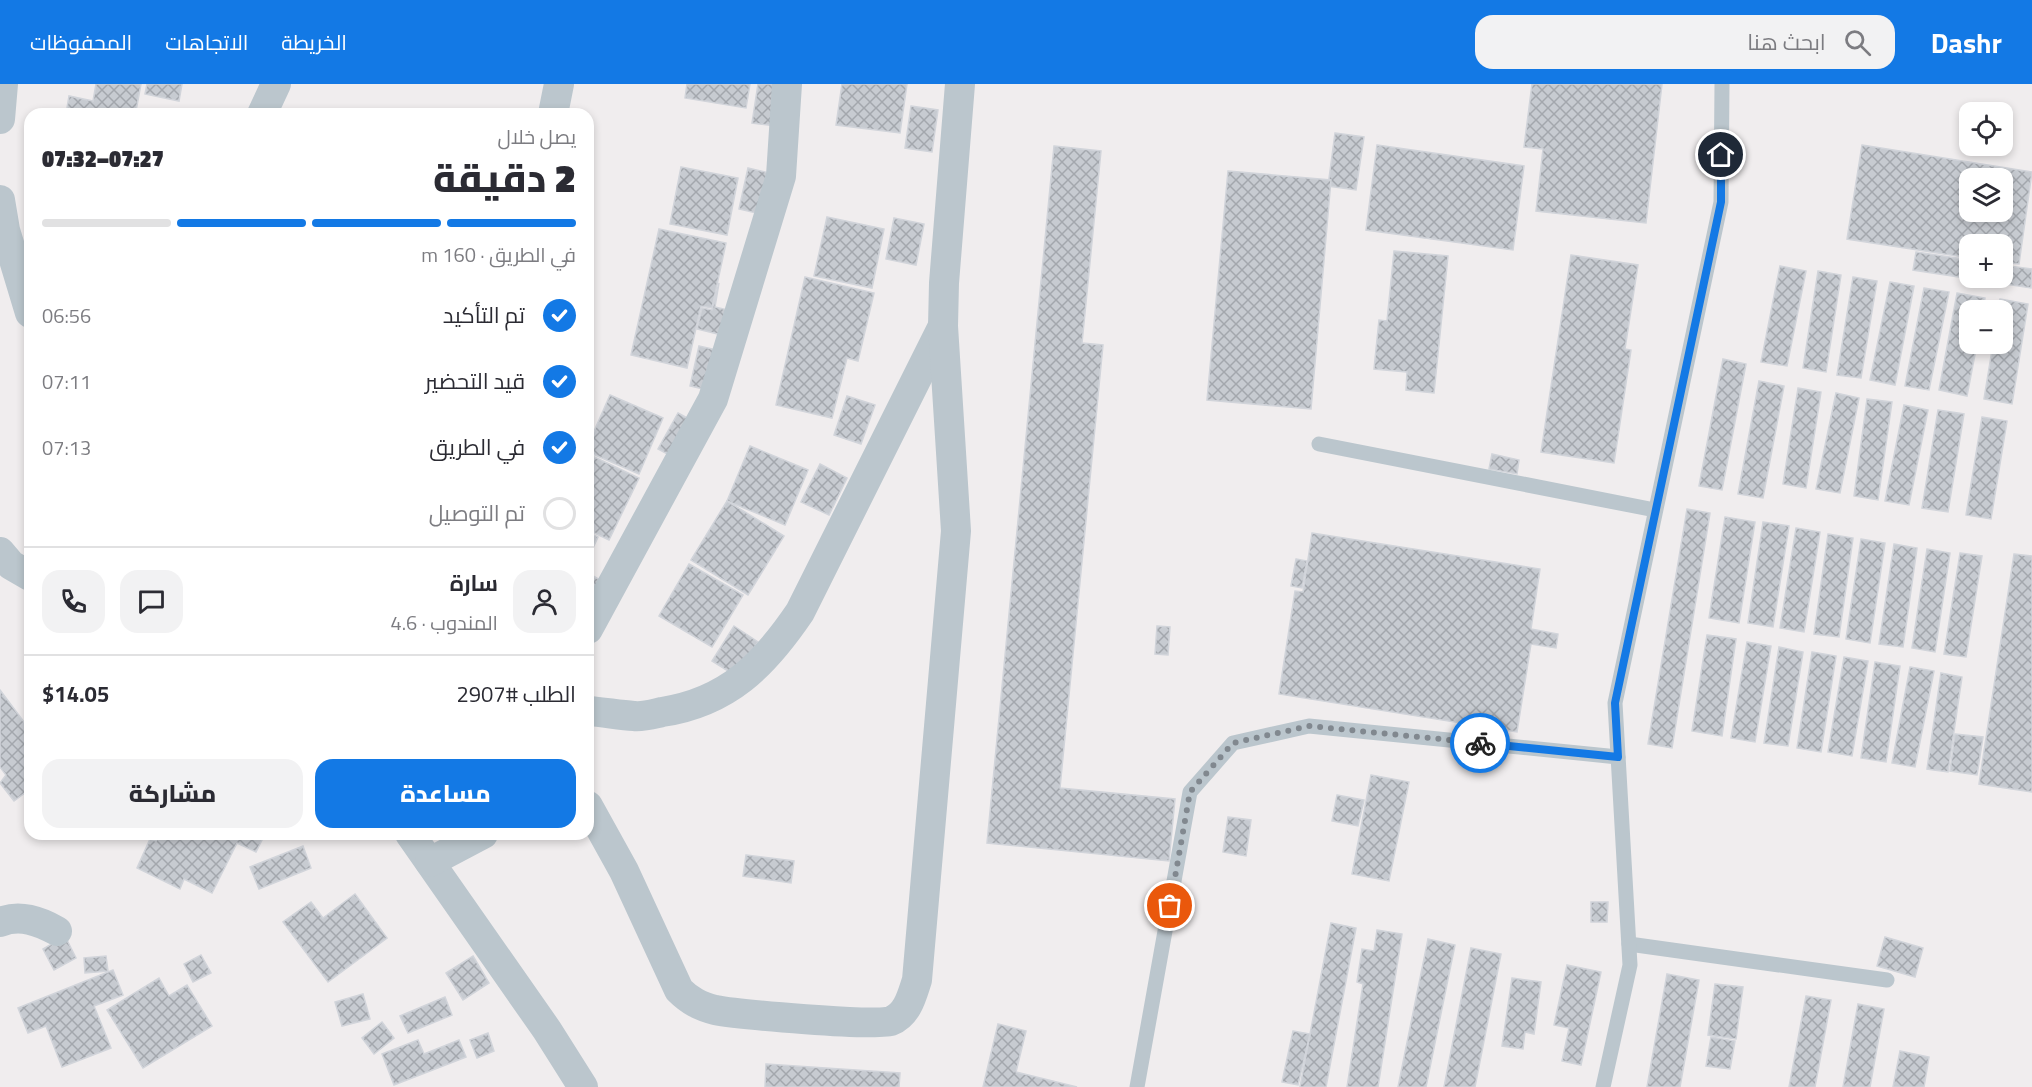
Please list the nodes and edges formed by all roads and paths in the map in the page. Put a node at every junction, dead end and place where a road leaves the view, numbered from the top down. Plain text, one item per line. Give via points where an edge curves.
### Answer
1 (3, 84) edge
2 (276, 84) edge
3 (559, 84) edge
4 (787, 84) edge
5 (960, 84) edge
6 (1722, 84) edge
7 (265, 108) edge
8 (554, 108) edge
9 (0, 119) edge
10 (0, 200) edge
11 (24, 292) edge
12 (943, 326) junction
13 (1319, 444) dead end
14 (1655, 510) junction
15 (0, 552) edge
16 (24, 573) edge
17 (594, 618) edge
18 (594, 712) edge
19 (1618, 757) junction
20 (594, 817) edge
21 (414, 840) edge
22 (471, 840) edge
23 (429, 862) junction
24 (0, 922) edge
25 (57, 931) dead end
26 (1629, 944) junction
27 (1887, 980) dead end
28 (583, 1087) edge
29 (1137, 1087) edge
30 (1603, 1087) edge

1 - 9 street
2 - 7 street
3 - 8 street
4 - 17 street via 781,176 713,399
5 - 12 street
6 - 14 lane via 1721,202
10 - 11 street via 4,230
12 - 18 street via 800,612 775,649 751,673 712,699 636,716
12 - 20 street via 956,531 917,980 910,1004 891,1022 864,1024 716,1010 692,1003 679,990
13 - 14 lane
14 - 19 lane via 1615,703
15 - 16 street
19 - 26 lane
19 - 29 lane via 1309,726 1233,743 1190,792
21 - 23 street
22 - 23 street
23 - 28 street via 547,1029
24 - 25 street via 31,920
26 - 27 lane
26 - 30 lane via 1630,965

